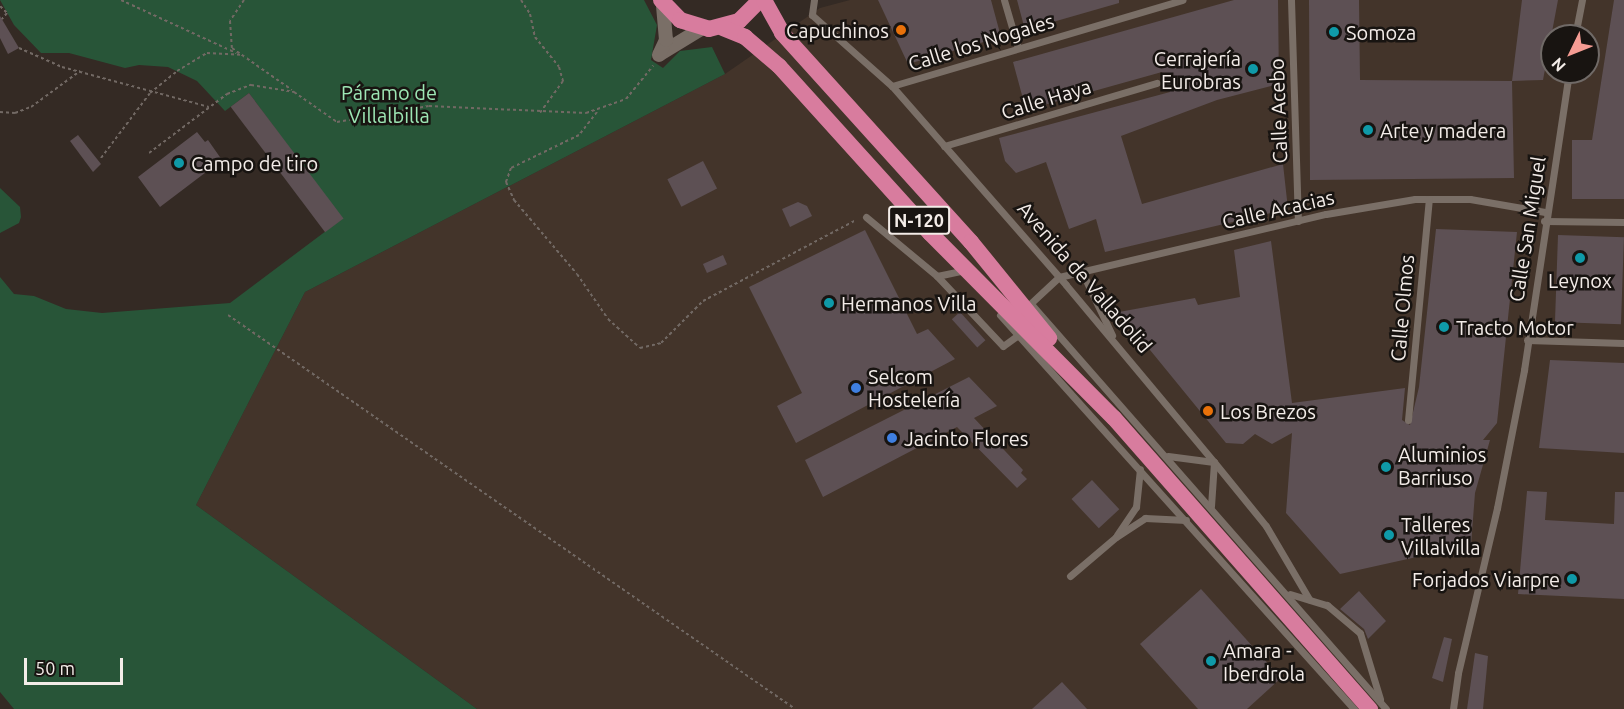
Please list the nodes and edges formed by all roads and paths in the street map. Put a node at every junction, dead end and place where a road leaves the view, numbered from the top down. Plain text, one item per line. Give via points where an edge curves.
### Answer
1 (120, 0) edge
2 (244, 0) edge
3 (521, 0) edge
4 (760, 0) edge
5 (764, 0) edge
6 (814, 0) edge
7 (1004, 0) edge
8 (1183, 0) edge
9 (1291, 0) edge
10 (1582, 0) edge
11 (662, 2) edge
12 (0, 6) edge
13 (2, 19) dead end
14 (1577, 24) edge
15 (723, 28) junction
16 (701, 29) junction
17 (19, 48) dead end
18 (1018, 48) junction
19 (241, 55) junction
20 (659, 55) junction
21 (80, 71) junction
22 (1156, 82) dead end
23 (1567, 84) edge
24 (892, 86) junction
25 (294, 92) junction
26 (150, 93) junction
27 (209, 107) junction
28 (0, 112) edge
29 (597, 112) junction
30 (539, 113) junction
31 (944, 146) junction
32 (149, 153) dead end
33 (101, 158) dead end
34 (1429, 199) junction
35 (1545, 212) junction
36 (866, 217) joint
37 (952, 221) junction
38 (1298, 221) junction
39 (1544, 221) junction
40 (1624, 222) edge
41 (930, 233) junction
42 (961, 271) junction
43 (1082, 272) junction
44 (937, 276) junction
45 (1059, 277) junction
46 (1031, 303) junction
47 (228, 315) dead end
48 (1018, 335) junction
49 (1527, 340) junction
50 (1624, 343) edge
51 (1117, 346) junction
52 (1114, 418) junction
53 (1408, 420) dead end
54 (1166, 456) junction
55 (1214, 462) junction
56 (1140, 469) junction
57 (1211, 507) junction
58 (1186, 520) junction
59 (1116, 537) junction
60 (1070, 576) dead end
61 (1288, 593) junction
62 (1309, 599) junction
63 (1375, 705) edge
64 (795, 709) edge
65 (1354, 709) edge
66 (1386, 709) edge
67 (1454, 709) edge

1 - 19 path
2 - 19 path via 228,30 232,48
3 - 30 path via 530,14 535,37 559,67 562,81
4 - 15 highway, N-120 via 746,17
5 - 37 highway, N-120 via 782,33
6 - 24 lane, Avenida de Valladolid via 812,15
7 - 18 lane
8 - 18 lane, Calle los Nogales
9 - 38 lane, Calle Acebo
10 - 14 lane
11 - 16 highway, N-120 via 680,21
11 - 20 street via 666,40
12 - 13 path via 7,14
15 - 16 highway, N-120
15 - 41 highway, N-120 via 746,37 779,66
16 - 20 street
17 - 21 path
18 - 24 lane, Calle los Nogales
19 - 25 path
19 - 26 path via 207,53 177,70
20 - 29 path via 626,99
21 - 26 path
21 - 28 path via 31,107 15,113
22 - 31 lane, Calle Haya
23 - 35 lane, Calle San Miguel
24 - 31 lane, Avenida de Valladolid
25 - 27 path via 251,85 236,88
25 - 30 path via 337,122 429,106
26 - 27 path
26 - 33 path
27 - 32 path
29 - 30 path
29 - 36 path via 579,135 511,168 506,182 514,200 577,274 608,319 640,348 662,343 703,301
31 - 45 lane, Avenida de Valladolid
34 - 35 lane, Calle Acacias via 1470,199
34 - 38 lane, Calle Acacias
34 - 53 lane, Calle Olmos
35 - 39 lane, Calle San Miguel
36 - 44 lane
37 - 46 lane
37 - 52 highway, N-120
38 - 43 lane, Calle Acacias
39 - 40 lane
39 - 49 lane, Calle San Miguel
41 - 42 lane
41 - 52 highway, N-120
42 - 44 lane
42 - 48 lane
43 - 45 lane, Calle Acacias
43 - 51 lane
44 - 48 lane via 1003,346
45 - 46 lane
45 - 51 lane, Avenida de Valladolid
46 - 54 lane
47 - 64 path
48 - 56 lane
49 - 50 lane
49 - 67 lane, Calle San Miguel via 1497,508 1458,674
51 - 55 lane, Avenida de Valladolid
52 - 63 highway, N-120
54 - 55 lane
54 - 57 lane
55 - 57 lane
55 - 62 lane, Avenida de Valladolid via 1266,526
56 - 58 lane
56 - 59 lane via 1136,507
57 - 61 lane
58 - 59 lane via 1145,518
58 - 65 lane
59 - 60 lane
61 - 62 lane
61 - 63 lane
62 - 63 lane via 1344,616 1360,633
63 - 66 lane

